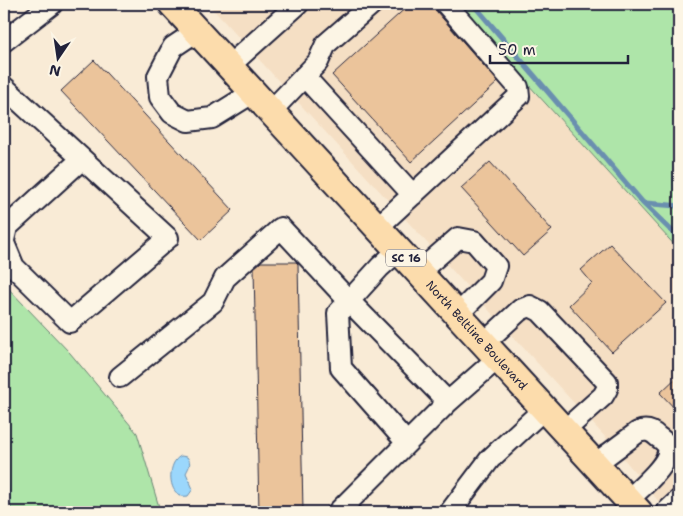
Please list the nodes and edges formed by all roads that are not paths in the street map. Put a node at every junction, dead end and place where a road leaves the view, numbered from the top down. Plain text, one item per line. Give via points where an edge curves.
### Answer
1 (52, 4) edge
2 (172, 4) edge
3 (298, 4) edge
4 (372, 4) edge
5 (446, 4) edge
6 (197, 31) junction
7 (4, 41) edge
8 (229, 66) junction
9 (304, 76) junction
10 (4, 87) edge
11 (254, 92) junction
12 (271, 111) junction
13 (82, 159) junction
14 (413, 195) junction
15 (378, 227) junction
16 (4, 242) edge
17 (399, 250) junction
18 (419, 272) junction
19 (348, 301) junction
20 (458, 314) junction
21 (491, 351) junction
22 (120, 378) dead end
23 (448, 402) junction
24 (544, 408) junction
25 (565, 430) junction
26 (407, 444) junction
27 (596, 464) junction
28 (679, 500) edge
29 (634, 506) edge
30 (338, 512) edge
31 (450, 512) edge
32 (666, 512) edge

1 - 7 street
2 - 6 main road, North Beltline Boulevard / SC 16
3 - 8 street
4 - 9 street via 326,44 318,62
5 - 14 street via 518,87 519,96
6 - 8 main road, North Beltline Boulevard / SC 16
6 - 11 street via 174,47 158,76 160,97 172,113 188,121 212,118
8 - 11 main road, North Beltline Boulevard / SC 16
9 - 12 street
9 - 14 street
10 - 13 street
11 - 12 main road, North Beltline Boulevard / SC 16
12 - 15 main road, North Beltline Boulevard / SC 16
13 - 16 street via 8,227
13 - 16 street via 168,238 70,322 14,267
14 - 15 street
15 - 17 main road, North Beltline Boulevard / SC 16
17 - 18 main road, North Beltline Boulevard / SC 16
17 - 19 street
18 - 20 main road, North Beltline Boulevard / SC 16
18 - 20 street via 458,238 474,241 496,266 491,281
19 - 22 street via 281,228 225,278 213,302
19 - 23 street
19 - 26 street via 338,313 341,368
20 - 21 main road, North Beltline Boulevard / SC 16
21 - 23 street
21 - 24 main road, North Beltline Boulevard / SC 16
21 - 25 street via 520,310 530,306 540,311 607,382 603,396
23 - 26 street
24 - 25 main road, North Beltline Boulevard / SC 16
24 - 31 street via 490,459
25 - 27 main road, North Beltline Boulevard / SC 16
26 - 30 street
27 - 29 main road, North Beltline Boulevard / SC 16
27 - 29 street via 644,430 653,432 667,446 665,463
28 - 32 street

